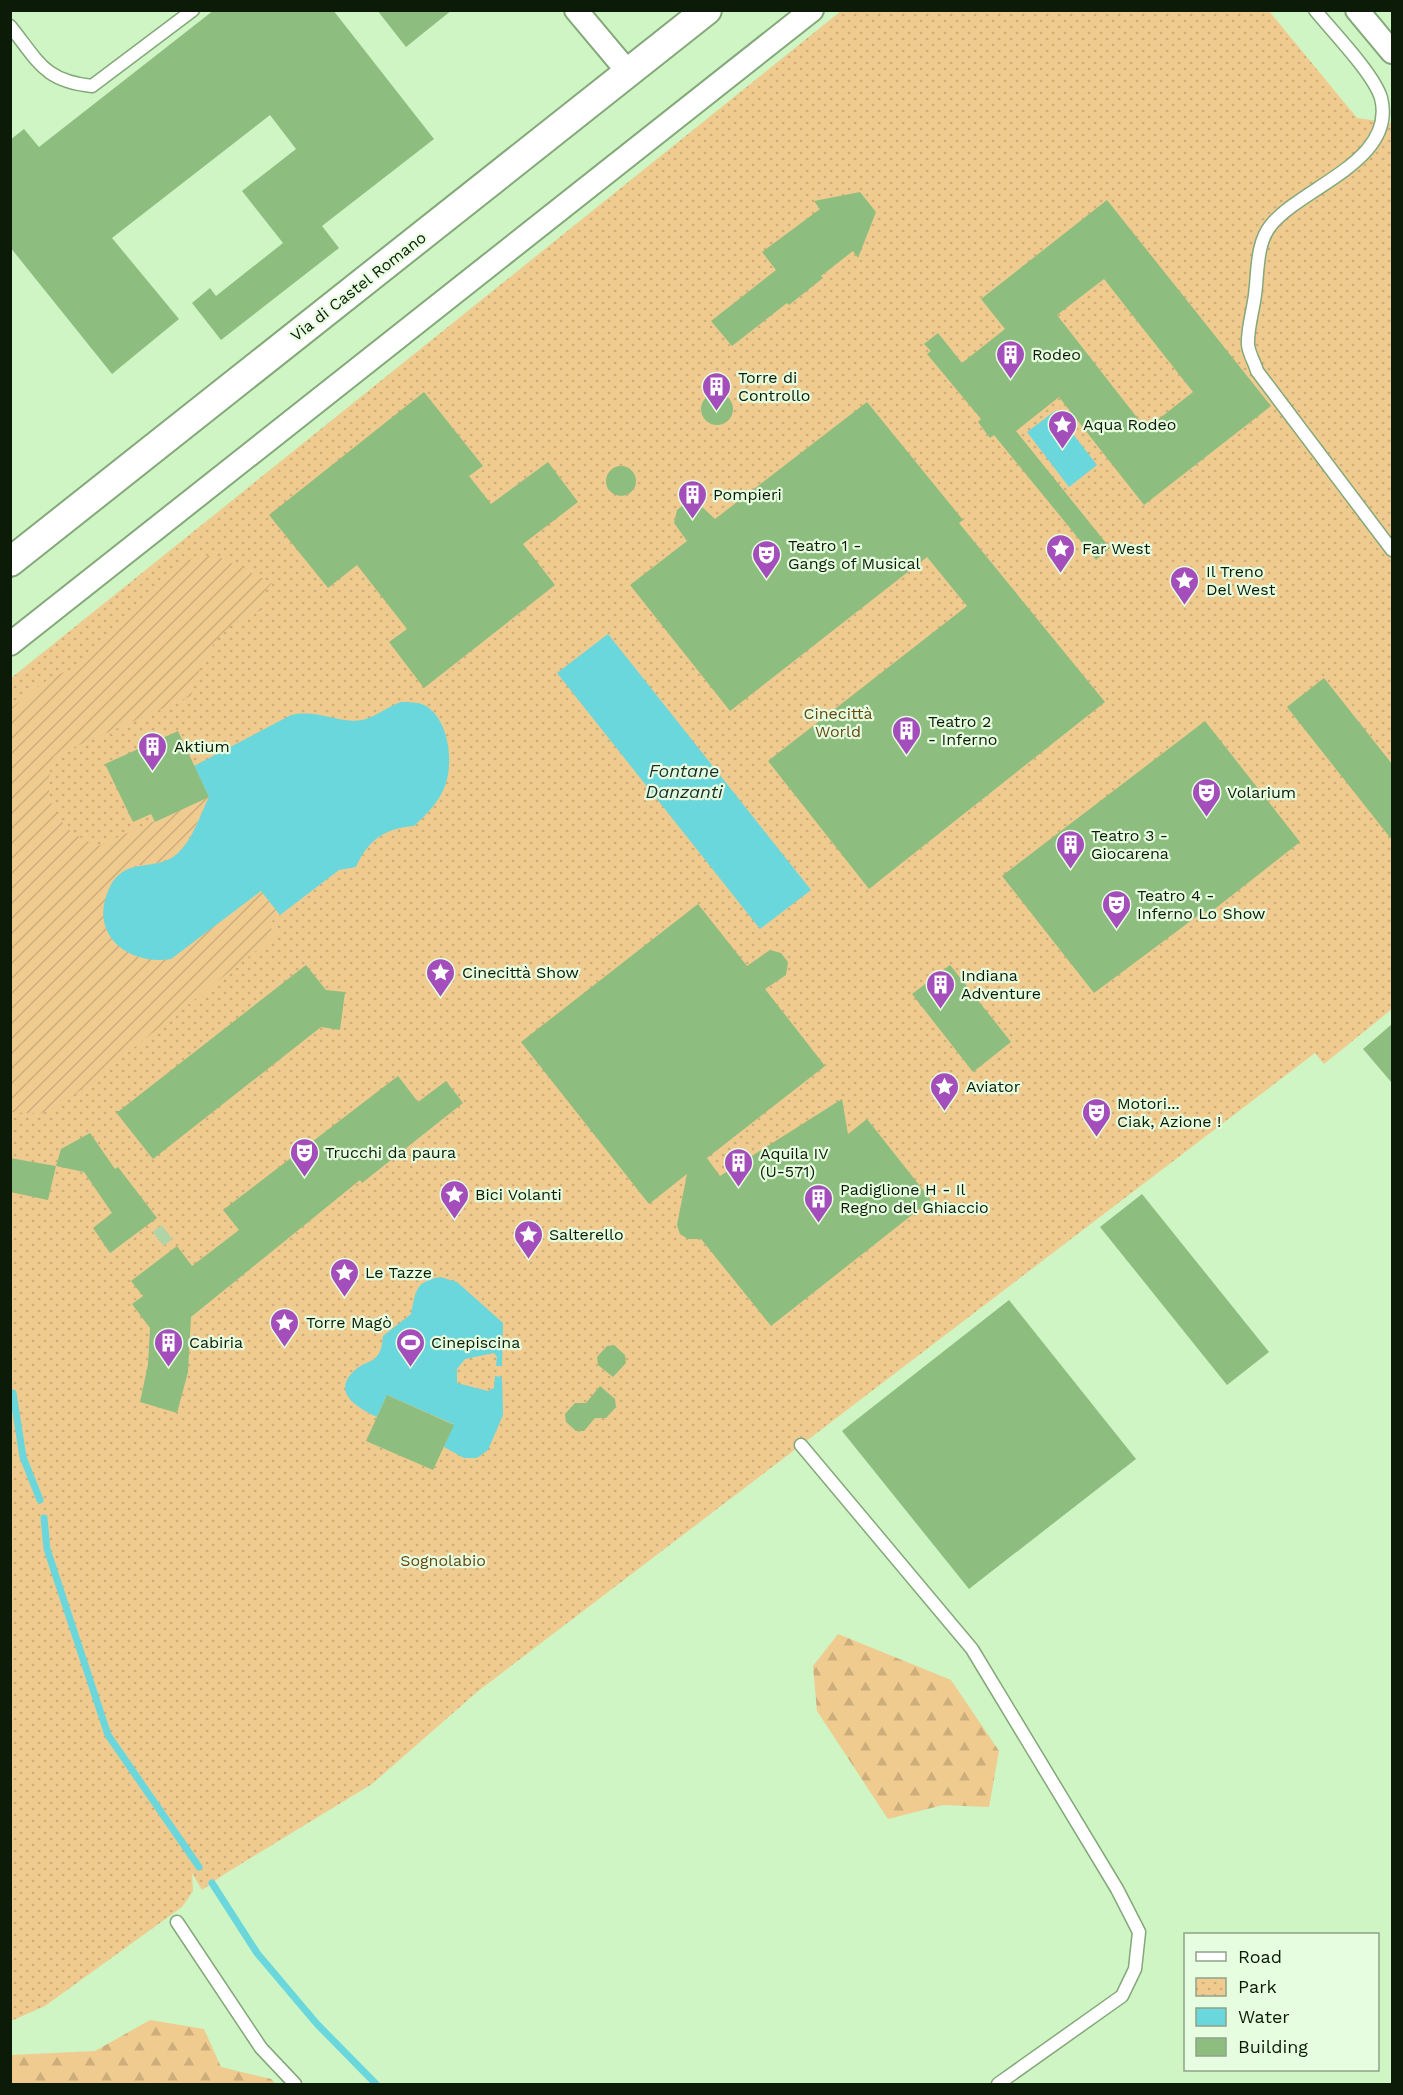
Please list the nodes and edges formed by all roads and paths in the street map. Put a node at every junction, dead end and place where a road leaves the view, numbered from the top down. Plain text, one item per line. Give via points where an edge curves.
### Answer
1 (193, 10) edge
2 (576, 10) edge
3 (707, 10) edge
4 (812, 10) edge
5 (1315, 10) edge
6 (1357, 10) edge
7 (10, 26) edge
8 (1392, 52) edge
9 (628, 72) junction
10 (1392, 550) edge
11 (10, 562) edge
12 (10, 644) edge
13 (801, 1445) dead end
14 (177, 1922) dead end
15 (295, 2085) edge
16 (998, 2085) edge

1 - 7 lane via 93,86 69,83 47,73
2 - 9 street
3 - 9 street, Via di Castel Romano
4 - 12 street
5 - 10 lane via 1380,95 1382,120 1376,139 1363,155 1270,226 1260,247 1248,346 1257,371
6 - 8 street
9 - 11 street, Via di Castel Romano
13 - 16 lane via 972,1649 1139,1932 1135,1970 1122,1996
14 - 15 lane via 261,2048

